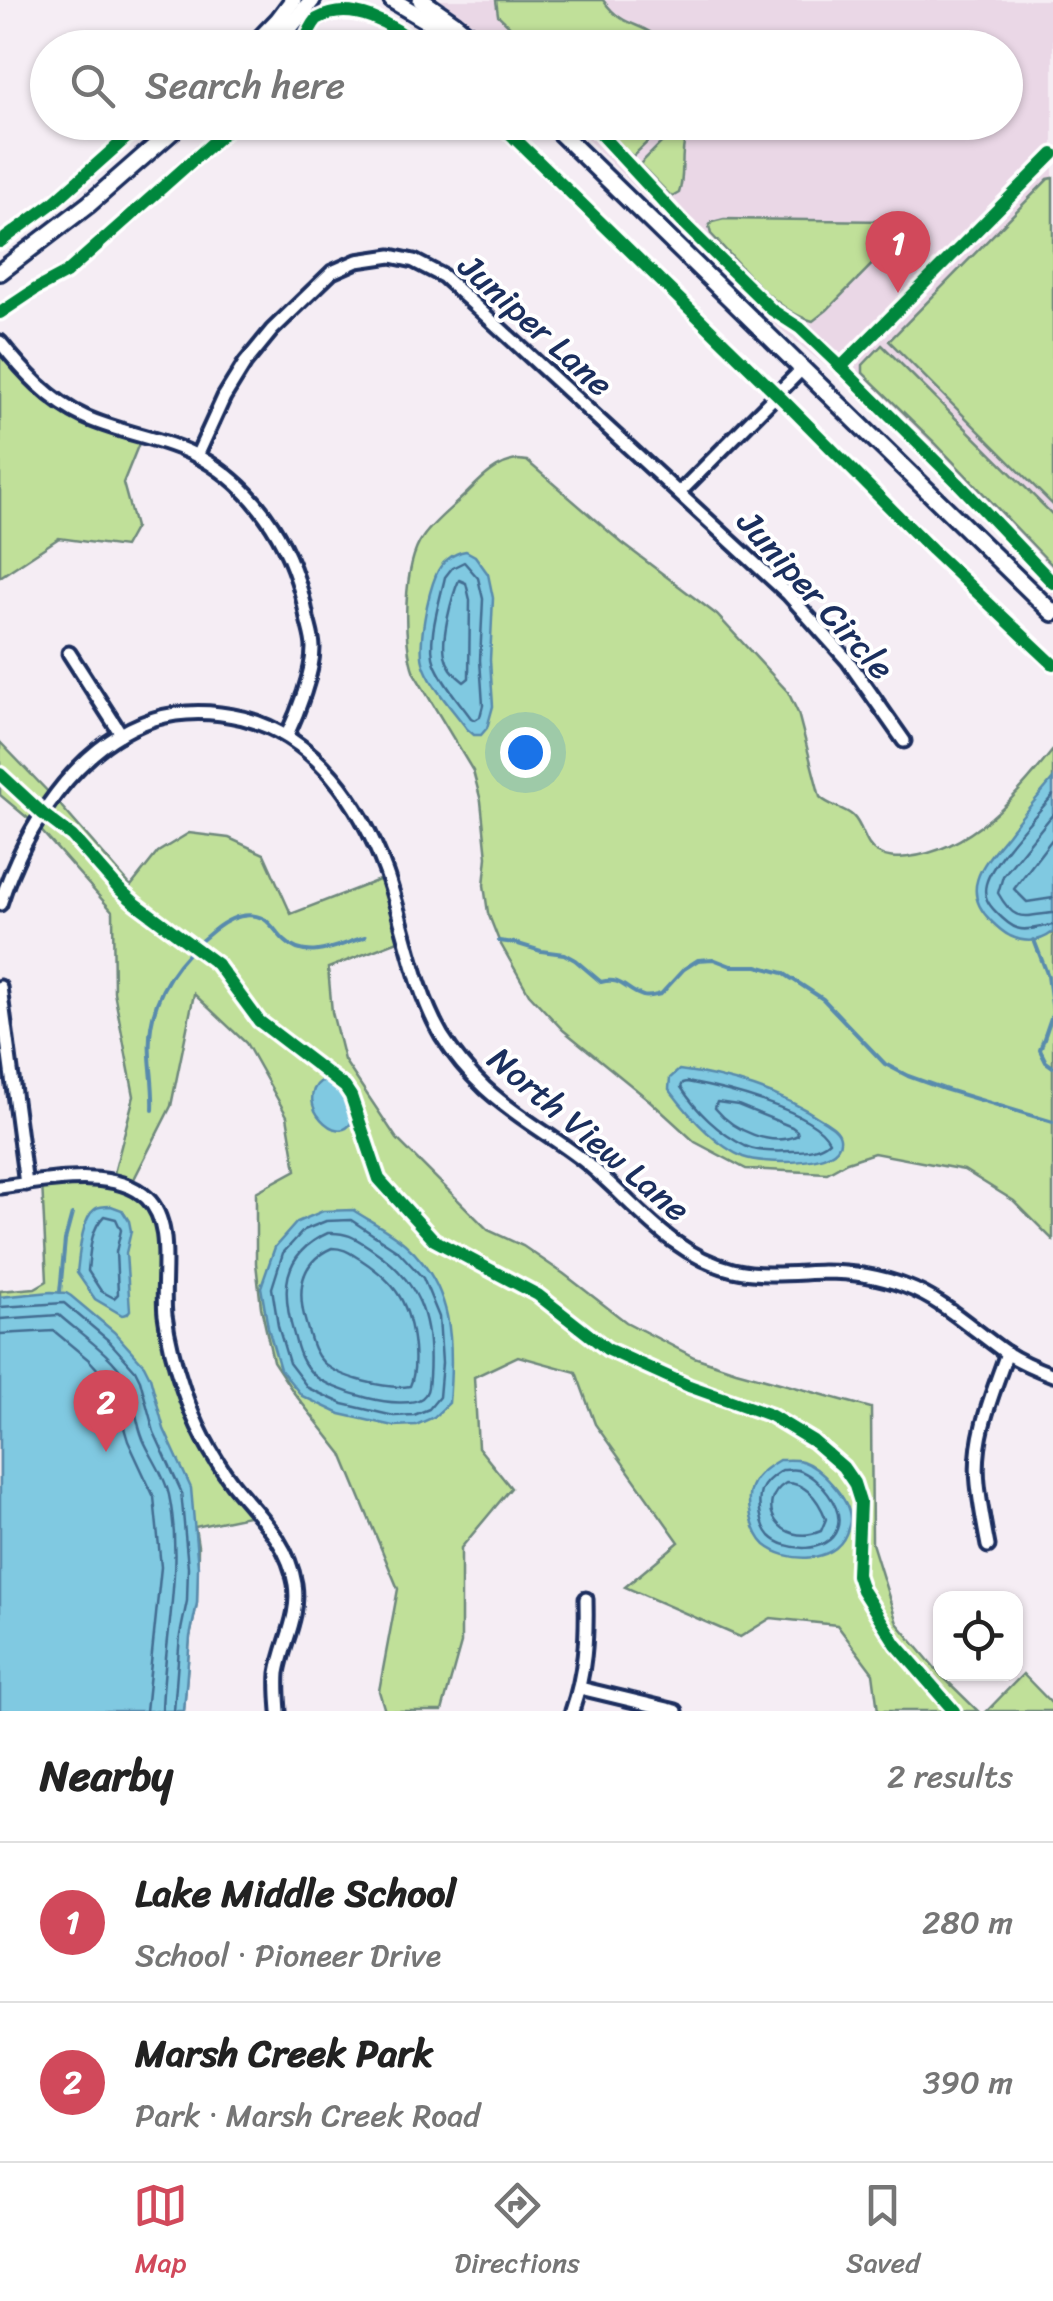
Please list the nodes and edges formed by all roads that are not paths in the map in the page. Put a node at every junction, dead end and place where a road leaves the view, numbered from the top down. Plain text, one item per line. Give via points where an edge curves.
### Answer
1 (293, 0) edge
2 (312, 0) edge
3 (392, 0) edge
4 (421, 0) edge
5 (268, 30) edge
6 (288, 30) edge
7 (440, 30) edge
8 (462, 30) edge
9 (163, 140) edge
10 (567, 140) edge
11 (0, 272) edge
12 (0, 342) edge
13 (801, 370) junction
14 (198, 456) junction
15 (680, 492) junction
16 (1053, 613) edge
17 (68, 653) dead end
18 (121, 734) junction
19 (287, 735) junction
20 (904, 741) dead end
21 (0, 904) edge
22 (0, 986) edge
23 (26, 1184) junction
24 (0, 1187) edge
25 (1007, 1353) junction
26 (1053, 1374) edge
27 (988, 1546) dead end
28 (586, 1599) dead end
29 (580, 1688) junction
30 (279, 1711) edge
31 (572, 1711) edge
32 (676, 1711) edge

1 - 5 street
2 - 6 street
3 - 7 street
4 - 8 street
9 - 11 street
10 - 13 street
12 - 14 street via 50,396 85,417
13 - 15 street
13 - 16 street
14 - 15 street, Juniper Lane via 234,381 272,330 332,272 391,256 443,276
14 - 19 street via 269,518 302,590 313,648 301,706
15 - 20 street, Juniper Circle via 818,627
17 - 18 street
18 - 19 street, North View Lane via 169,714 197,712 258,722
18 - 21 street, North View Lane via 76,770 43,814
19 - 25 street, North View Lane via 334,778 372,838 428,1007 443,1037 486,1088 582,1159 654,1227 704,1260 750,1273 890,1281 942,1305
22 - 23 street
23 - 24 street
23 - 30 street via 112,1181 130,1186 156,1209 164,1235 166,1318 183,1390 224,1471 279,1539 295,1583 294,1619 279,1670
25 - 26 street, North View Lane
25 - 27 street via 978,1453
28 - 29 street
29 - 31 street
29 - 32 street

